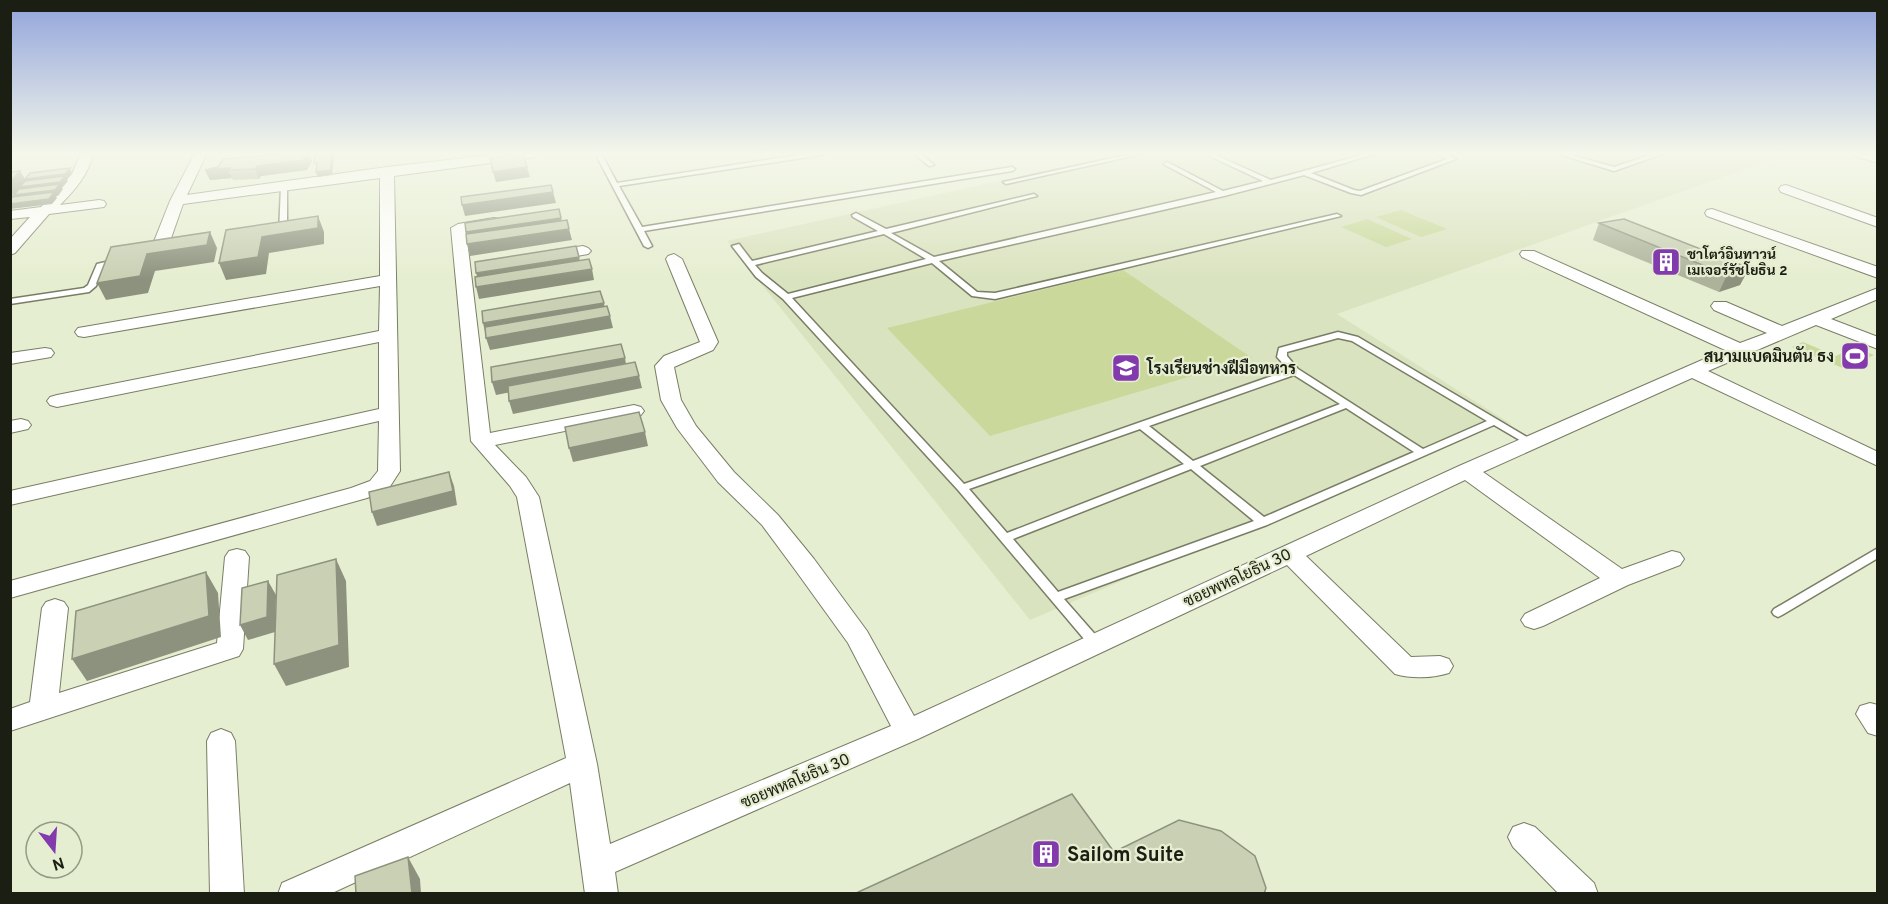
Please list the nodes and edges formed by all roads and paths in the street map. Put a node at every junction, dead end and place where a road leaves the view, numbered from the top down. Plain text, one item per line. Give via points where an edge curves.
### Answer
1 (61, 195) edge
2 (180, 195) edge
3 (218, 195) edge
4 (284, 195) edge
5 (387, 195) edge
6 (621, 195) edge
7 (852, 195) edge
8 (1219, 195) edge
9 (1803, 195) edge
10 (1034, 196) dead end
11 (177, 201) junction
12 (99, 204) dead end
13 (47, 211) junction
14 (1712, 213) dead end
15 (10, 215) edge
16 (856, 215) dead end
17 (1336, 216) dead end
18 (514, 220) edge
19 (1878, 222) edge
20 (639, 230) junction
21 (882, 231) junction
22 (276, 237) edge
23 (161, 244) edge
24 (648, 246) dead end
25 (736, 246) dead end
26 (10, 250) edge
27 (583, 251) dead end
28 (1528, 254) dead end
29 (528, 259) edge
30 (674, 259) dead end
31 (123, 260) edge
32 (933, 260) junction
33 (751, 264) junction
34 (1878, 273) edge
35 (388, 279) junction
36 (1878, 293) edge
37 (786, 297) junction
38 (10, 302) edge
39 (1720, 306) dead end
40 (490, 313) edge
41 (467, 316) junction
42 (1816, 319) junction
43 (84, 332) dead end
44 (1783, 333) junction
45 (387, 335) junction
46 (1878, 344) edge
47 (1740, 350) junction
48 (45, 353) dead end
49 (10, 359) edge
50 (1295, 371) junction
51 (1694, 372) junction
52 (57, 401) dead end
53 (1346, 405) junction
54 (634, 411) edge
55 (388, 413) junction
56 (1493, 422) junction
57 (1143, 426) junction
58 (481, 441) junction
59 (1532, 443) junction
60 (1421, 452) junction
61 (1878, 460) edge
62 (1192, 465) junction
63 (1467, 471) junction
64 (962, 488) junction
65 (10, 498) edge
66 (1263, 522) junction
67 (1005, 538) junction
68 (1878, 552) edge
69 (1289, 553) junction
70 (237, 557) dead end
71 (1672, 559) dead end
72 (1619, 579) junction
73 (10, 590) edge
74 (1056, 597) junction
75 (55, 608) dead end
76 (1778, 612) dead end
77 (1534, 620) dead end
78 (1095, 643) junction
79 (1440, 666) dead end
80 (43, 710) junction
81 (10, 720) edge
82 (908, 731) junction
83 (221, 741) dead end
84 (582, 764) junction
85 (1524, 837) dead end
86 (600, 879) edge
87 (227, 894) edge
88 (294, 894) edge
89 (1582, 894) edge

1 - 13 street
2 - 11 street
3 - 11 street
4 - 22 lane via 285,232
5 - 35 street
6 - 20 lane
7 - 20 lane
8 - 32 lane
9 - 19 street
10 - 21 lane
11 - 23 street
12 - 13 street
13 - 15 street
13 - 26 street via 28,226
14 - 34 street
16 - 21 lane
17 - 32 lane via 995,296 975,294
18 - 41 street via 458,228 468,269
20 - 24 lane
21 - 32 lane
21 - 33 lane
25 - 33 lane
27 - 29 street
28 - 47 street
30 - 82 street via 709,342 664,366 671,400 687,428 726,477 770,520 858,638
31 - 38 lane via 100,266 92,286 86,290
32 - 37 lane
33 - 37 lane
35 - 43 street
35 - 45 street
36 - 42 street, ซอยพหลโยธิน 30
37 - 64 lane
39 - 44 street
40 - 41 street
41 - 58 street via 481,372
42 - 44 street, ซอยพหลโยธิน 30
42 - 46 street
44 - 47 street, ซอยพหลโยธิน 30
45 - 52 street
45 - 55 street
47 - 51 street, ซอยพหลโยธิน 30
48 - 49 street
50 - 53 lane
50 - 56 lane via 1282,357 1282,350 1347,336
50 - 57 lane
51 - 59 street, ซอยพหลโยธิน 30
51 - 61 street
53 - 60 lane
53 - 62 lane
54 - 58 street
55 - 65 street
55 - 73 street via 389,471 376,487
56 - 59 lane
56 - 60 lane
57 - 62 lane
57 - 64 lane
58 - 84 street via 522,484 528,497
59 - 63 street, ซอยพหลโยธิน 30
60 - 66 lane
62 - 66 lane
62 - 67 lane
63 - 69 street, ซอยพหลโยธิน 30
63 - 72 street
64 - 67 lane
66 - 74 lane
67 - 74 lane
68 - 76 lane
69 - 78 street, ซอยพหลโยธิน 30
69 - 79 street via 1405,667
70 - 80 street via 230,649
71 - 72 street
72 - 77 street
74 - 78 lane
75 - 80 street
78 - 82 street, ซอยพหลโยธิน 30
80 - 81 street
82 - 86 street, ซอยพหลโยธิน 30
83 - 87 street
84 - 86 street
84 - 88 street
85 - 89 street

